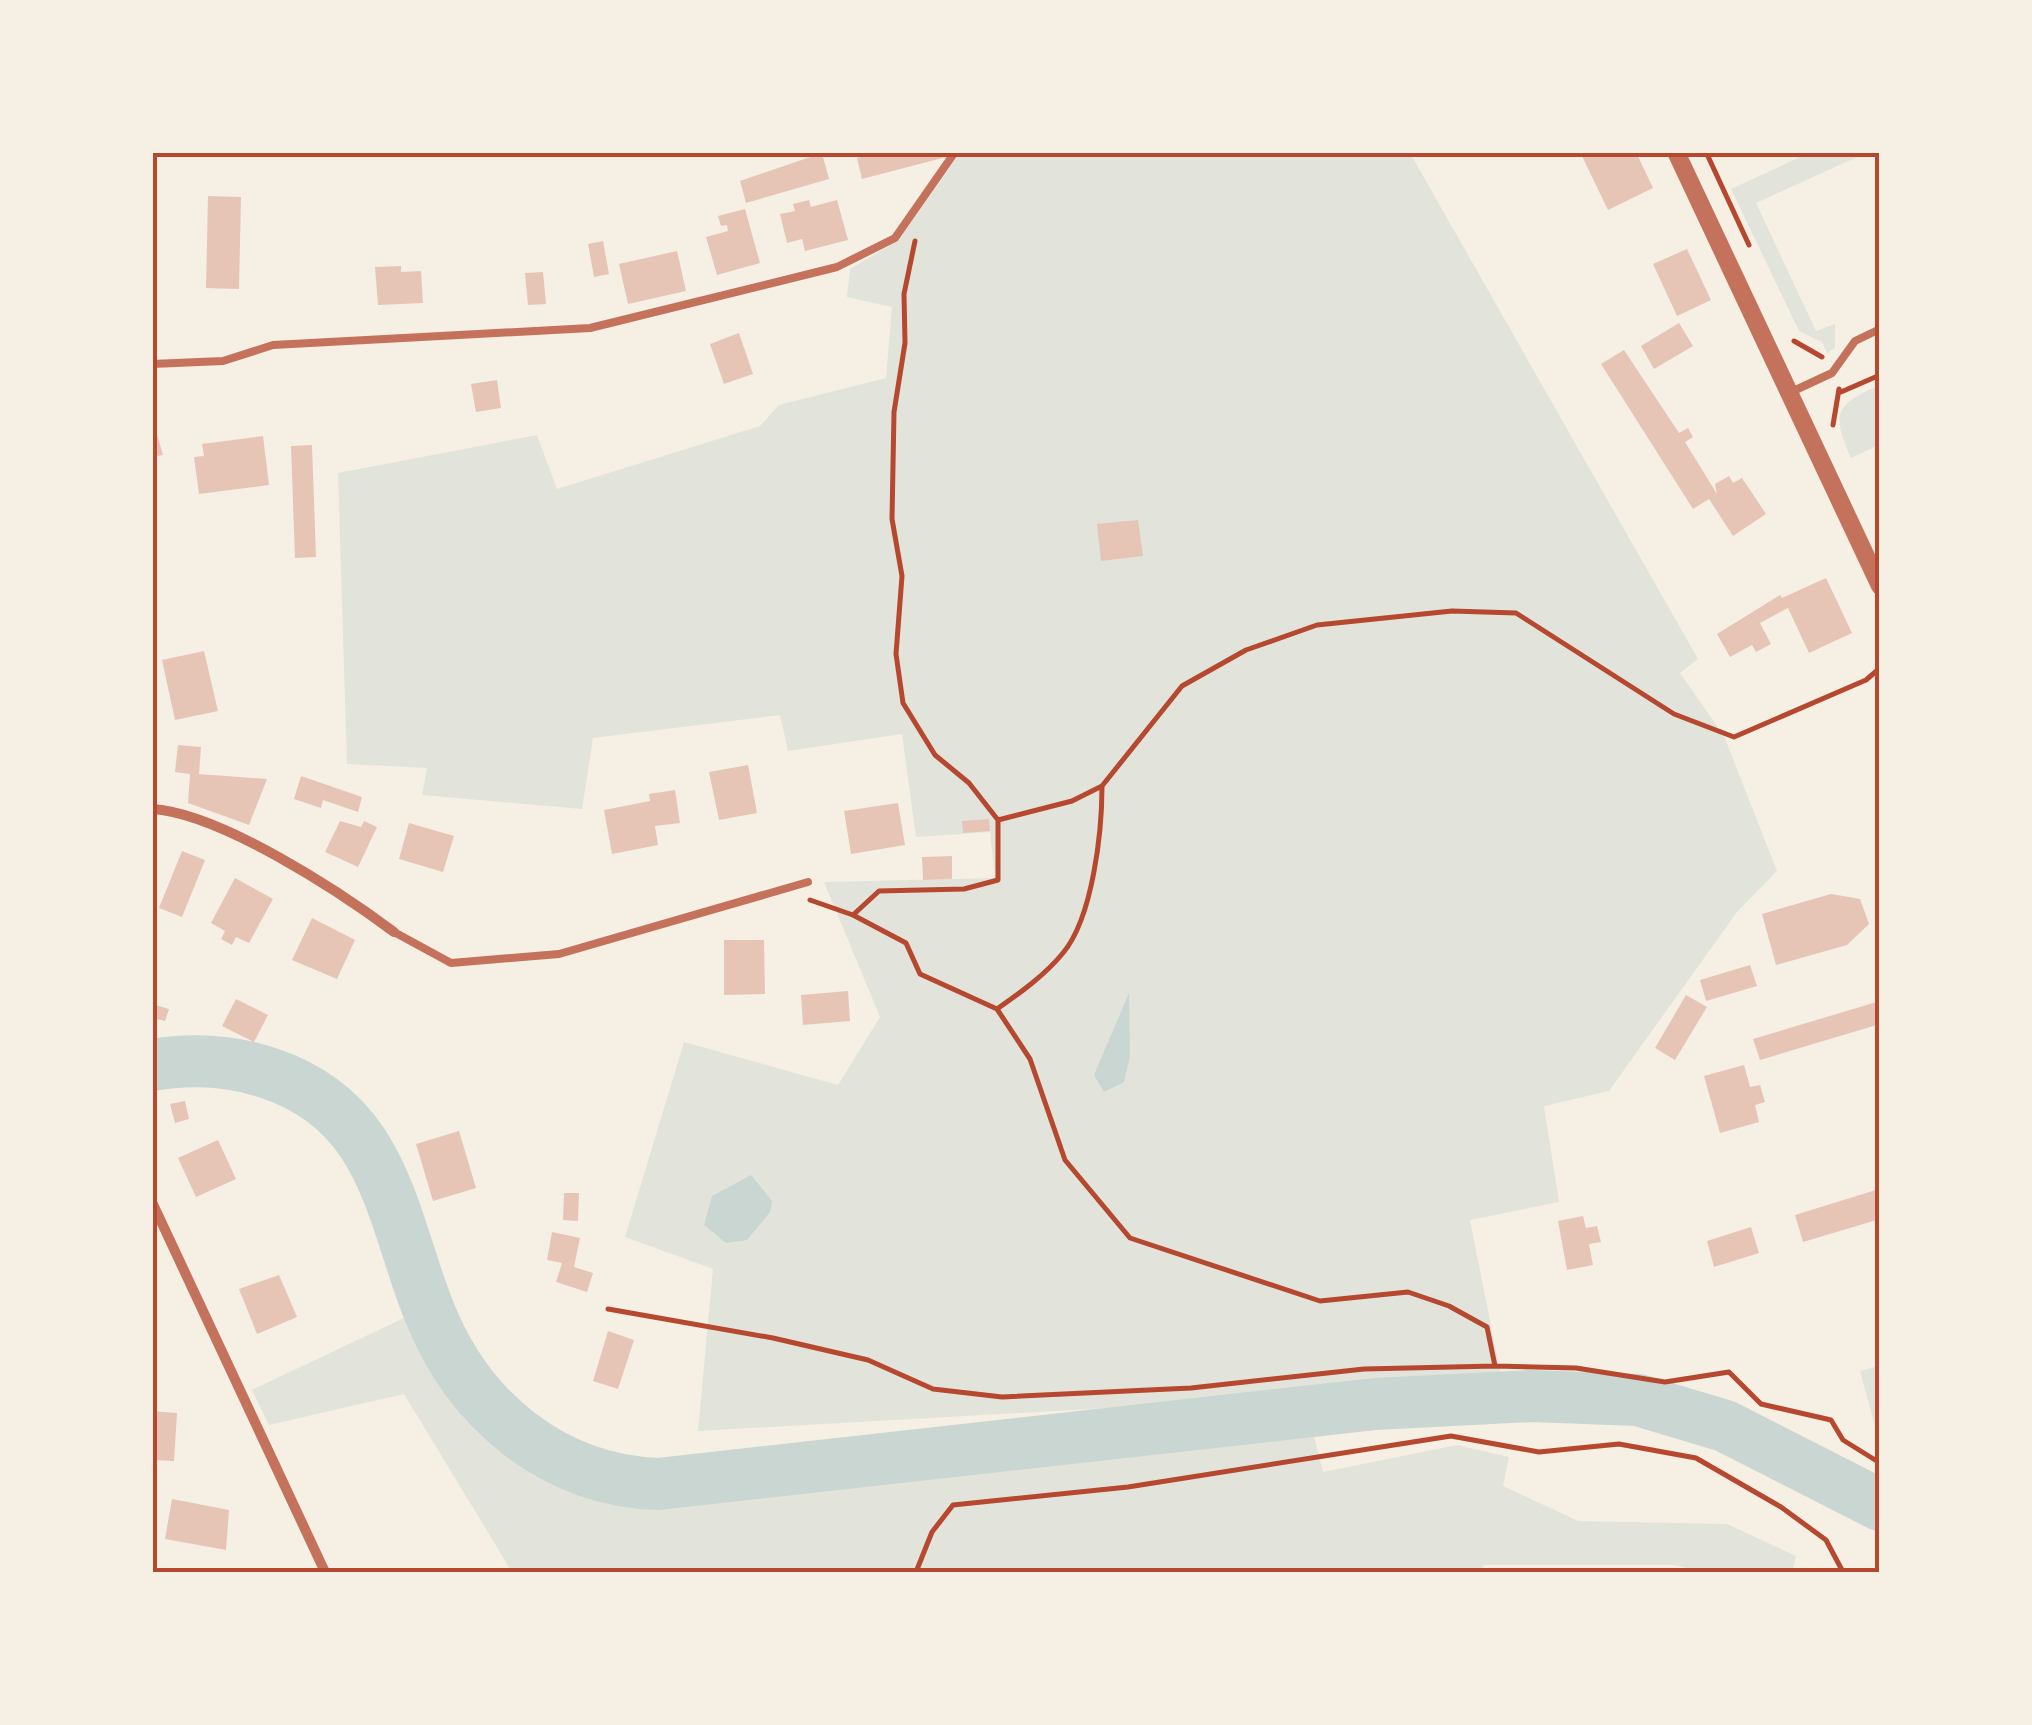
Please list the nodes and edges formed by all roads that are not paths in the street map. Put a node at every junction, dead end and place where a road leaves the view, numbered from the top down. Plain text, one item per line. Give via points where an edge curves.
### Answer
1 (955, 152) edge
2 (1676, 152) edge
3 (1880, 330) edge
4 (152, 364) edge
5 (1789, 394) junction
6 (1880, 586) edge
7 (152, 809) edge
8 (808, 882) dead end
9 (394, 932) joint
10 (152, 1202) edge
11 (324, 1572) edge

1 - 4 lane via 895,238 837,267 590,328 272,345 222,361
2 - 5 street
3 - 5 lane via 1854,341 1832,373
5 - 6 street
7 - 9 street via 174,810 266,852
8 - 9 lane via 559,954 451,962
10 - 11 street

